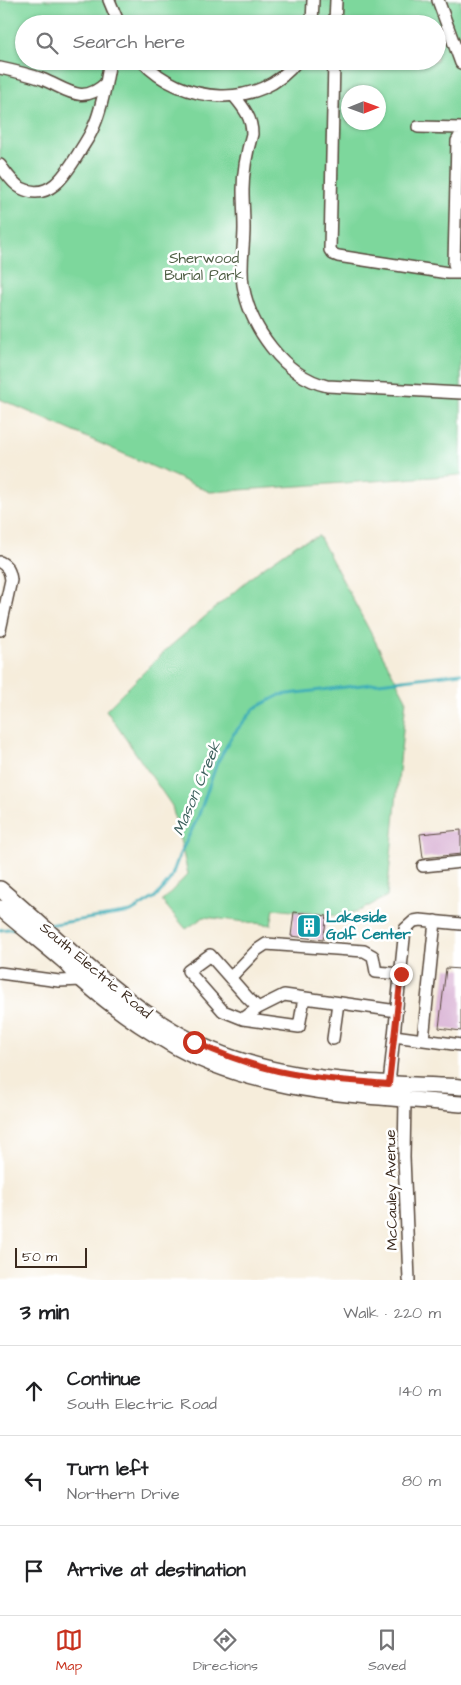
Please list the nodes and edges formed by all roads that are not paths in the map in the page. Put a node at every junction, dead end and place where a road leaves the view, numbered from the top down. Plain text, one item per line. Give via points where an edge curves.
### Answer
1 (109, 0) edge
2 (313, 0) edge
3 (336, 0) edge
4 (438, 0) edge
5 (115, 15) edge
6 (312, 15) edge
7 (336, 15) edge
8 (443, 15) edge
9 (446, 22) edge
10 (461, 63) edge
11 (0, 68) edge
12 (108, 70) edge
13 (152, 70) edge
14 (288, 70) edge
15 (334, 70) edge
16 (106, 83) junction
17 (234, 96) junction
18 (418, 126) dead end
19 (461, 128) edge
20 (461, 134) edge
21 (0, 165) edge
22 (460, 272) edge
23 (461, 393) edge
24 (0, 562) edge
25 (0, 630) edge
26 (461, 862) edge
27 (423, 866) dead end
28 (0, 890) edge
29 (0, 908) edge
30 (435, 921) junction
31 (461, 924) edge
32 (0, 973) edge
33 (401, 974) junction
34 (230, 978) junction
35 (82, 980) junction
36 (304, 998) junction
37 (338, 1002) junction
38 (258, 1008) junction
39 (397, 1011) junction
40 (243, 1019) junction
41 (394, 1036) junction
42 (333, 1039) dead end
43 (423, 1040) junction
44 (461, 1045) edge
45 (389, 1084) junction
46 (461, 1088) edge
47 (405, 1099) junction
48 (461, 1104) edge
49 (409, 1280) edge

1 - 5 street
2 - 6 street
3 - 7 street
4 - 8 street
9 - 10 street
11 - 16 street via 22,72 73,94 98,91
12 - 16 street
13 - 17 street via 184,90 203,95
14 - 17 street via 267,87
15 - 22 street via 330,250 338,256 448,273
16 - 21 street via 93,128 71,166 54,187 39,191 22,188
17 - 23 street via 252,125 243,189 244,286 250,309 277,353 317,384
18 - 19 street
20 - 22 street via 457,140 454,239 454,264
24 - 25 street via 7,567 11,580
26 - 27 street
28 - 45 main road, South Electric Road via 121,994 194,1042 277,1071
29 - 35 main road, South Electric Road
30 - 31 street
30 - 33 street via 414,921 405,929
30 - 43 street
32 - 35 street via 59,981
33 - 34 street via 376,972 373,956 364,951 266,944
33 - 39 street
34 - 38 street
34 - 40 street via 210,955 188,971 223,1011
35 - 47 main road, South Electric Road via 170,1044 230,1071 285,1085
36 - 37 street
36 - 38 street via 284,995
36 - 40 street via 299,1027
37 - 39 street
37 - 42 street
38 - 40 street
39 - 41 street
41 - 43 street
41 - 45 street
43 - 44 street
45 - 46 main road, South Electric Road
47 - 48 main road, South Electric Road
47 - 49 street, McCauley Avenue

